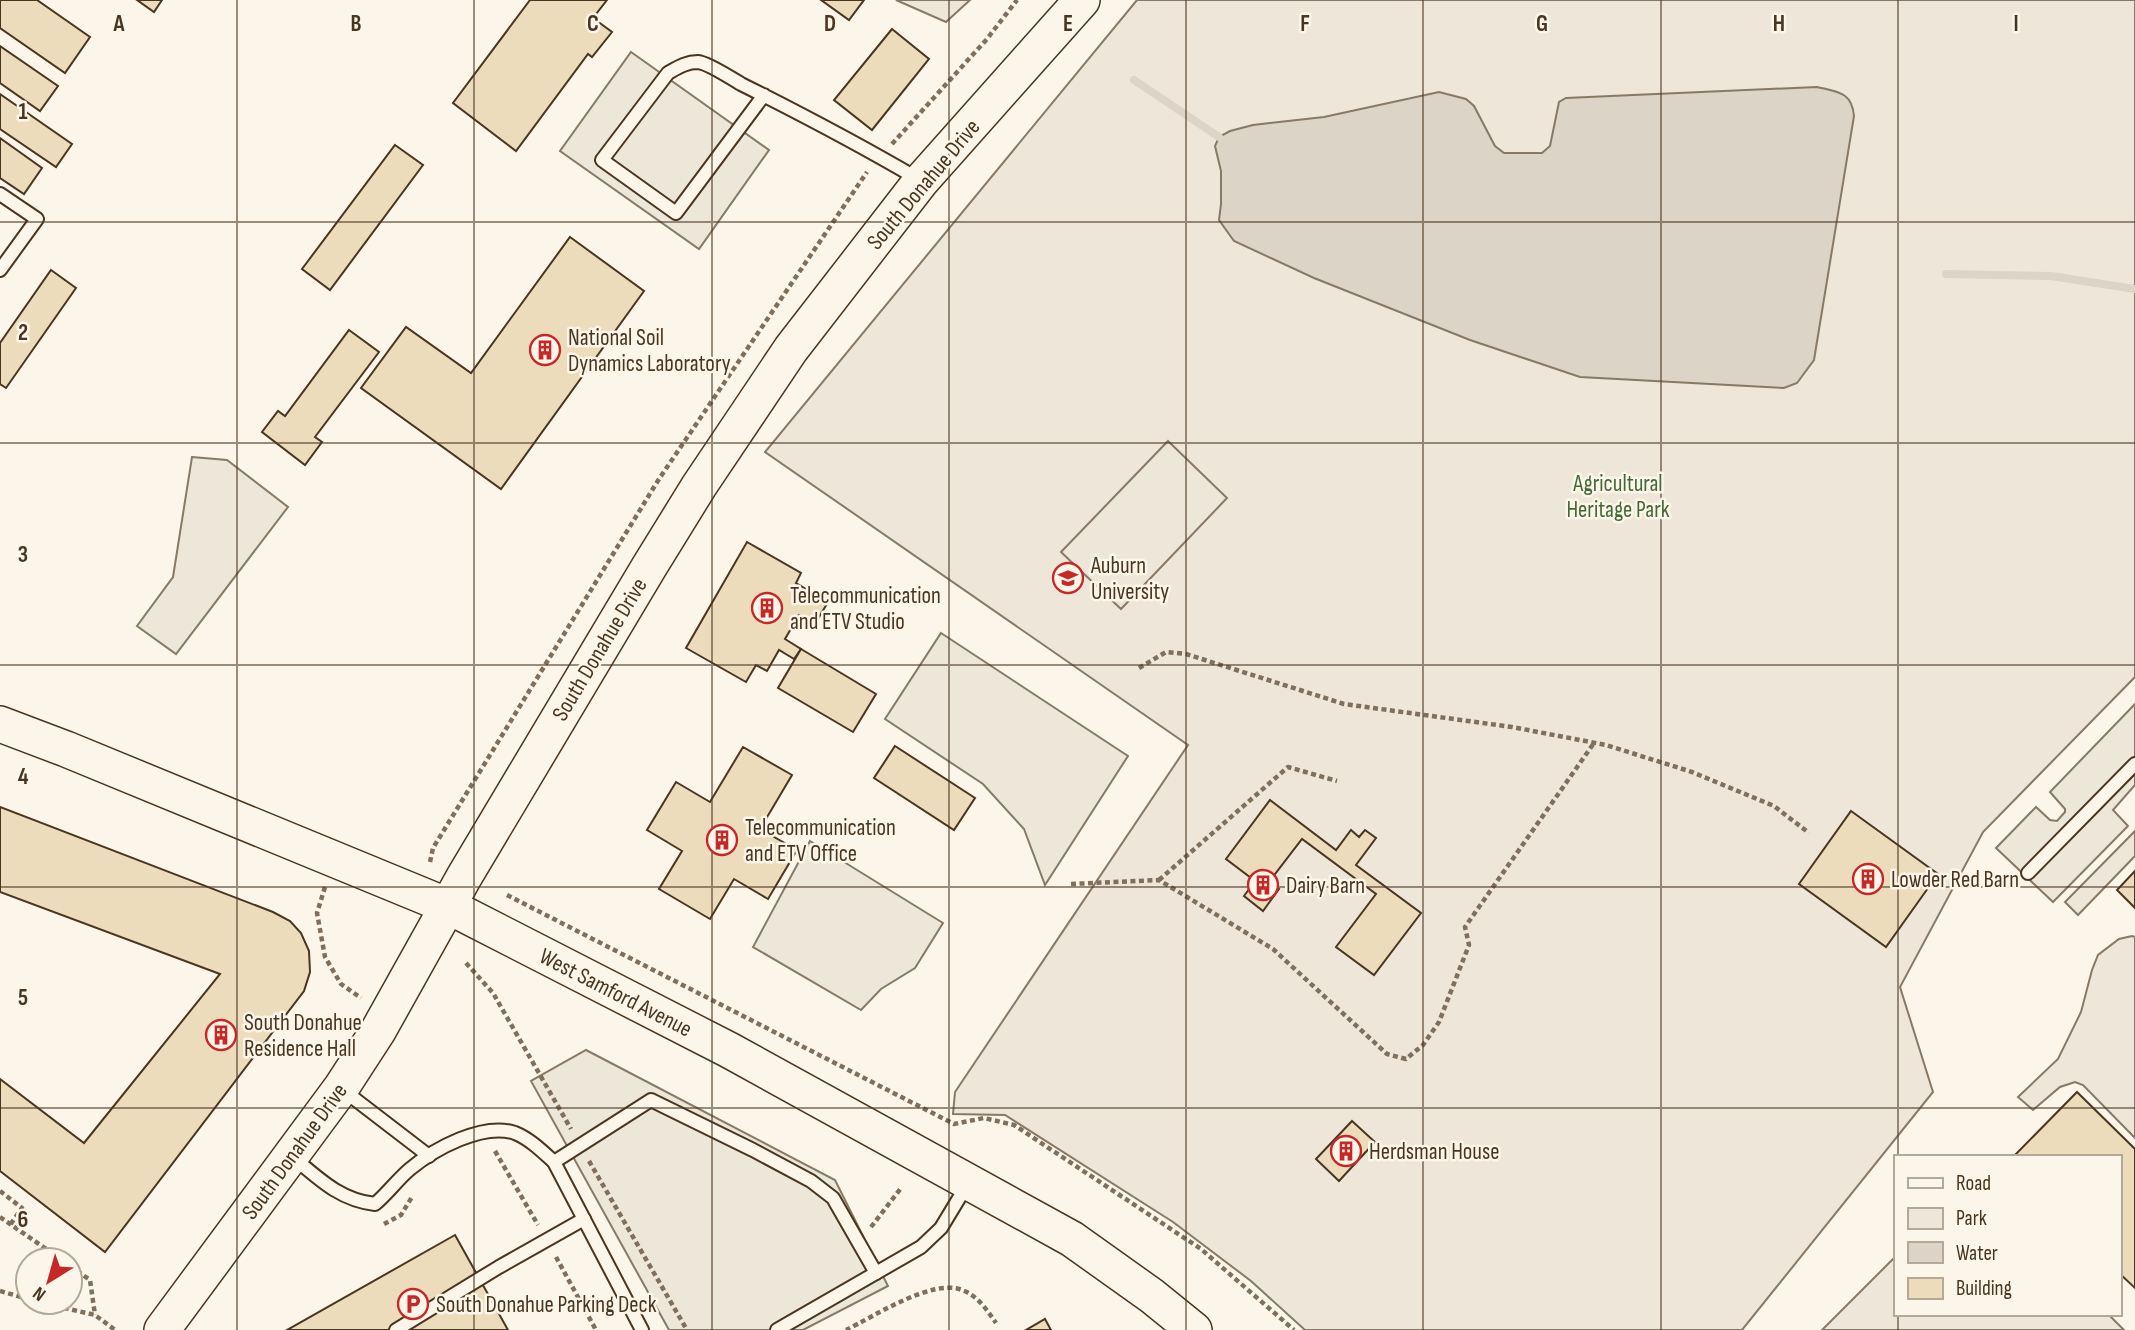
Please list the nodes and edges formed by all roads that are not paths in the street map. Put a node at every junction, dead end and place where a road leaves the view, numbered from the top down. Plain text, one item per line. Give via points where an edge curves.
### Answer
1 (1082, 0) edge
2 (764, 95) junction
3 (921, 181) junction
4 (0, 194) edge
5 (0, 270) edge
6 (0, 724) edge
7 (2135, 764) edge
8 (2028, 873) dead end
9 (448, 906) junction
10 (341, 1088) junction
11 (292, 1155) junction
12 (429, 1156) junction
13 (554, 1162) junction
14 (969, 1181) junction
15 (584, 1219) junction
16 (876, 1273) junction
17 (162, 1330) edge
18 (396, 1330) edge
19 (642, 1330) edge
20 (777, 1330) edge
21 (1194, 1330) edge

1 - 3 street, South Donahue Drive
2 - 2 lane via 699,62 682,65 667,73 602,160 676,213
2 - 3 lane
3 - 9 street, South Donahue Drive via 791,349 699,486
4 - 5 lane via 37,219
6 - 9 street, West Samford Avenue
7 - 8 lane
9 - 10 street, South Donahue Drive
9 - 14 street, West Samford Avenue via 729,1050
10 - 11 street, South Donahue Drive
10 - 12 lane
11 - 12 lane via 326,1185 356,1202 375,1204
11 - 17 street, South Donahue Drive
12 - 13 lane via 471,1135 496,1130 515,1133
13 - 15 lane
13 - 16 lane via 651,1100 811,1181 833,1198
14 - 16 lane via 941,1228 921,1247
14 - 21 street, West Samford Avenue via 1072,1239
15 - 18 lane
15 - 19 lane
16 - 20 lane

